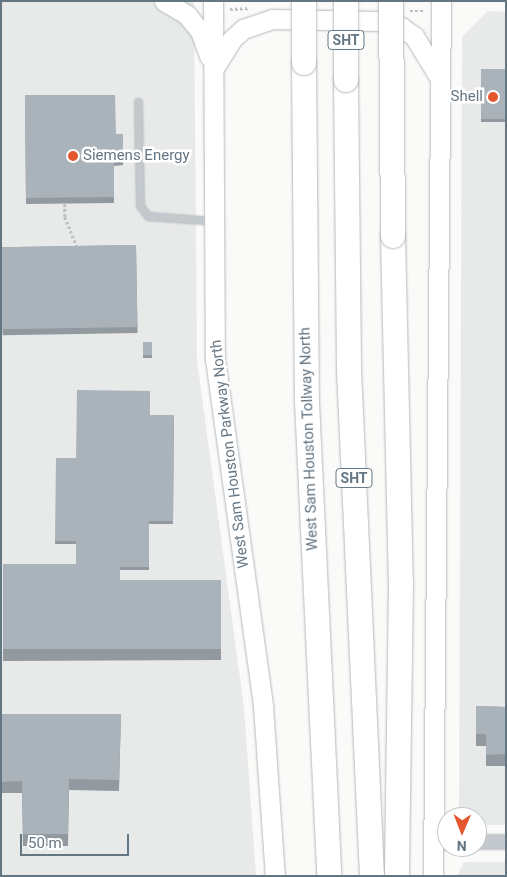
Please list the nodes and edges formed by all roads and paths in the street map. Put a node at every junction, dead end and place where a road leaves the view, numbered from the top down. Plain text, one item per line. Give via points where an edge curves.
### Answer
1 (164, 1) edge
2 (213, 1) edge
3 (304, 1) edge
4 (346, 1) edge
5 (391, 1) edge
6 (441, 1) edge
7 (214, 69) junction
8 (439, 77) junction
9 (138, 102) dead end
10 (65, 204) edge
11 (214, 221) junction
12 (78, 252) edge
13 (440, 807) edge
14 (487, 842) edge
15 (506, 842) edge
16 (437, 857) edge
17 (275, 876) edge
18 (329, 876) edge
19 (372, 876) edge
20 (397, 876) edge
21 (433, 876) edge

1 - 7 main road via 187,15 200,31
2 - 7 main road, West Sam Houston Parkway North
3 - 18 highway, West Sam Houston Tollway North, bridge via 307,394
4 - 19 highway, SHT, bridge via 349,370
5 - 20 highway, bridge via 401,583
6 - 8 main road
7 - 8 main road via 232,39 243,29 272,19 379,21 401,27 414,36
7 - 11 main road, West Sam Houston Parkway North
8 - 13 main road
9 - 11 lane via 140,206 148,216
10 - 12 path via 65,217 78,243
11 - 17 main road, West Sam Houston Parkway North via 215,359 263,706
14 - 15 street
16 - 21 main road

